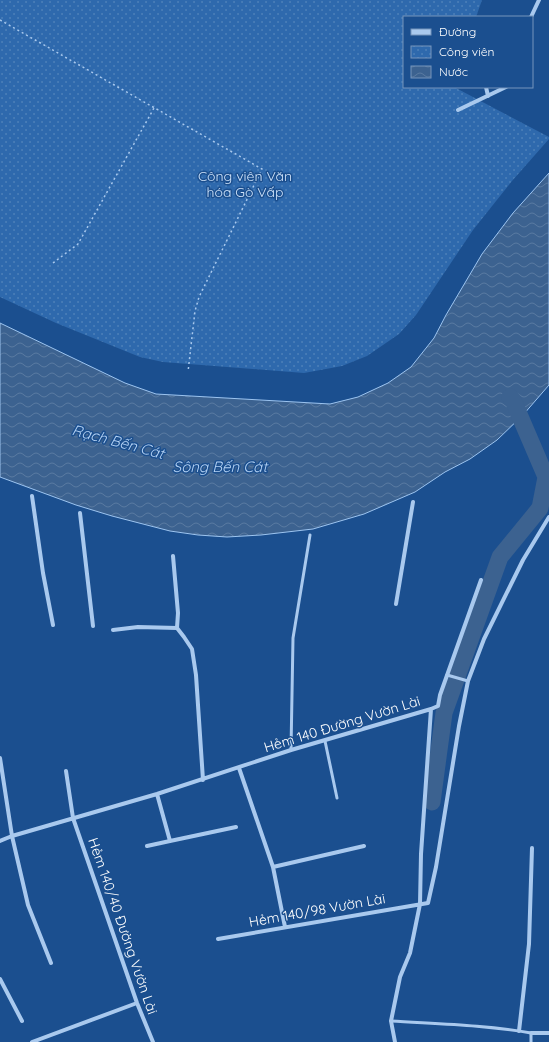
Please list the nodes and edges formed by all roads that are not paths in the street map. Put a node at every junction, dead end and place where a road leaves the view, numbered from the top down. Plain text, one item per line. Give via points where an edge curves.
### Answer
1 (539, 0) edge
2 (531, 16) edge
3 (486, 88) edge
4 (504, 88) edge
5 (488, 96) junction
6 (458, 110) dead end
7 (32, 496) dead end
8 (413, 502) dead end
9 (80, 513) dead end
10 (549, 517) edge
11 (310, 534) dead end
12 (174, 556) dead end
13 (481, 580) dead end
14 (396, 604) dead end
15 (53, 625) dead end
16 (93, 626) dead end
17 (177, 628) junction
18 (113, 630) dead end
19 (449, 676) junction
20 (466, 680) junction
21 (431, 709) junction
22 (325, 741) junction
23 (291, 750) junction
24 (0, 758) edge
25 (239, 768) junction
26 (66, 771) dead end
27 (203, 780) junction
28 (157, 794) junction
29 (337, 798) dead end
30 (73, 818) junction
31 (236, 827) dead end
32 (12, 836) junction
33 (0, 841) edge
34 (170, 841) junction
35 (147, 846) dead end
36 (364, 846) dead end
37 (532, 848) dead end
38 (273, 867) junction
39 (420, 904) junction
40 (285, 927) junction
41 (218, 939) dead end
42 (51, 963) dead end
43 (0, 979) edge
44 (137, 1003) junction
45 (22, 1021) dead end
46 (391, 1021) junction
47 (519, 1031) junction
48 (531, 1033) junction
49 (549, 1033) edge
50 (32, 1042) edge
51 (153, 1042) edge
52 (395, 1042) edge
53 (532, 1042) edge

1 - 2 street
3 - 5 street
4 - 5 street
5 - 6 street
7 - 15 street
8 - 14 street
9 - 16 street
10 - 20 street via 523,560
11 - 23 lane via 293,638
12 - 17 street
13 - 19 street
17 - 18 street via 138,627
17 - 27 street via 191,646 195,669
19 - 20 lane
19 - 21 street via 438,706
20 - 39 street via 436,867 428,903
21 - 22 street, Hẻm 140 Đường Vườn Lài
21 - 39 street, Hẻm 140 Đường Vườn Lài
22 - 23 street, Hẻm 140 Đường Vườn Lài
22 - 29 lane
23 - 25 street, Hẻm 140 Đường Vườn Lài
24 - 32 street
25 - 27 street, Hẻm 140 Đường Vườn Lài
25 - 38 street
26 - 30 street, Hẻm 140/40 Đường Vườn Lài
27 - 28 street, Hẻm 140 Đường Vườn Lài
28 - 30 street, Hẻm 140 Đường Vườn Lài
28 - 34 street
30 - 32 street, Hẻm 140 Đường Vườn Lài
30 - 44 street, Hẻm 140/40 Đường Vườn Lài
31 - 34 street
32 - 33 street, Hẻm 140 Đường Vườn Lài
32 - 42 street via 28,905
34 - 35 street
36 - 38 street
37 - 47 street via 529,944
38 - 40 street
39 - 40 street, Hẻm 140/98 Vườn Lài
39 - 46 street, Hẻm 140 Đường Vườn Lài via 410,953 400,977
40 - 41 street, Hẻm 140/98 Vườn Lài
43 - 45 street
44 - 50 street
44 - 51 street, Hẻm 140/40 Đường Vườn Lài
46 - 47 lane
46 - 52 street
47 - 48 lane
48 - 49 street
48 - 53 lane

